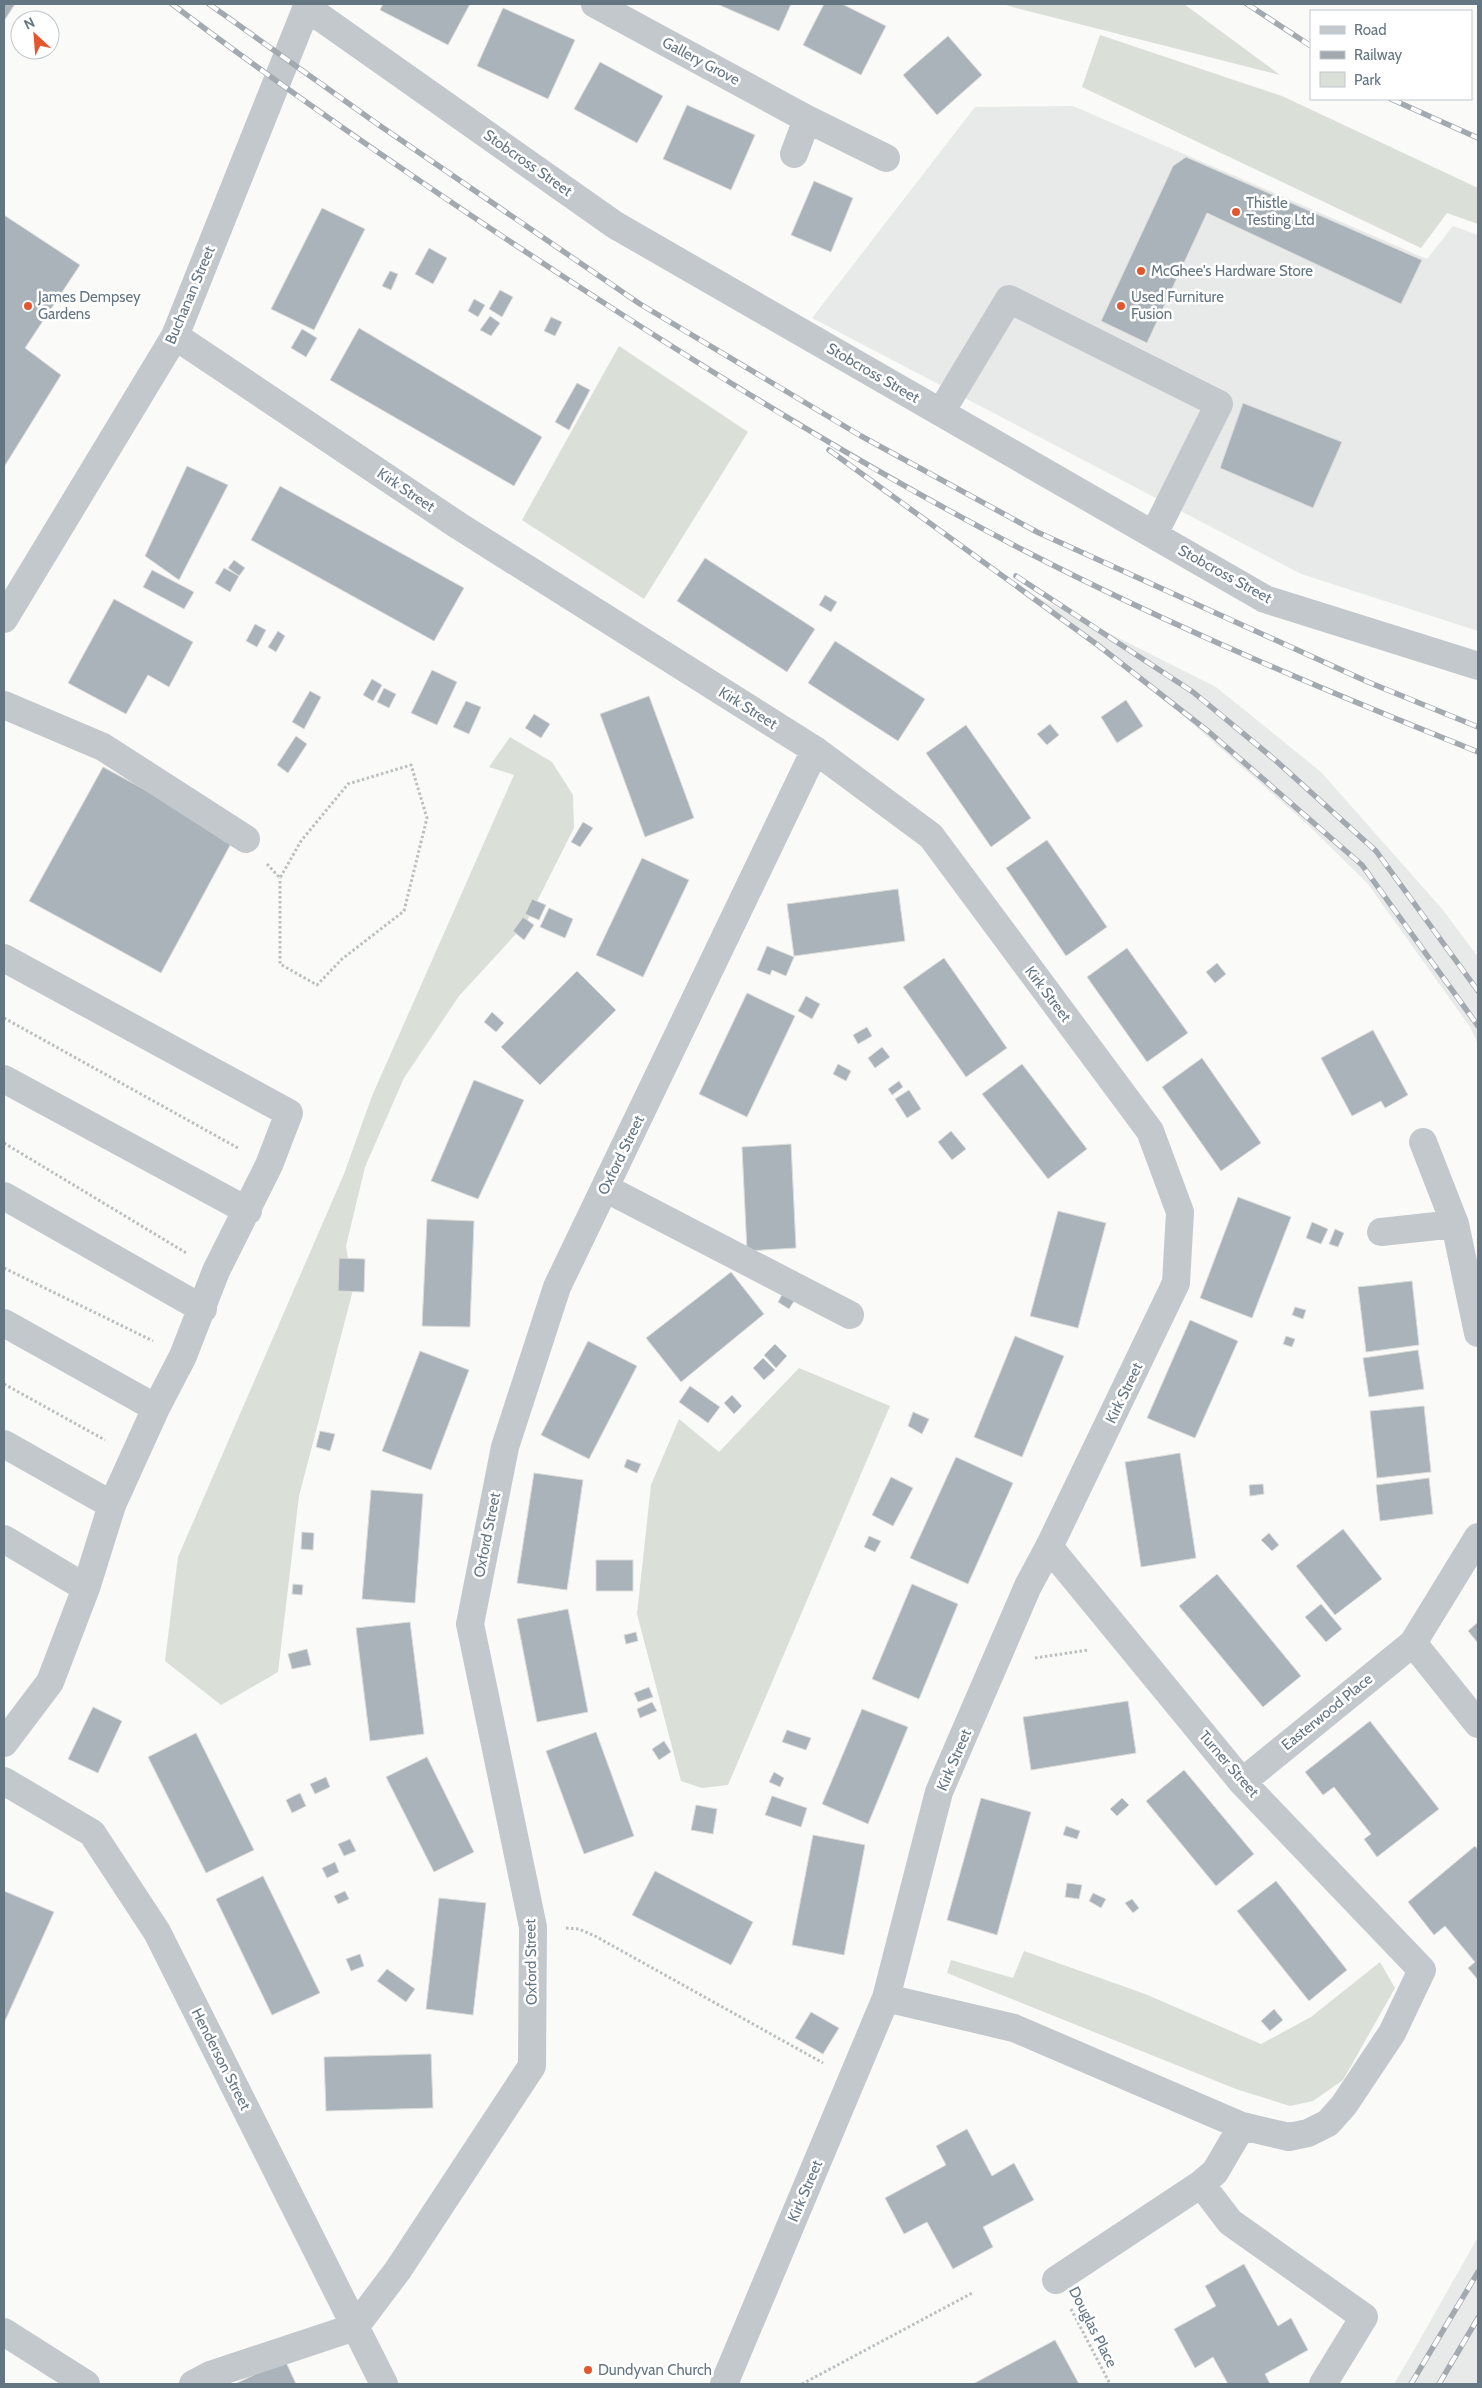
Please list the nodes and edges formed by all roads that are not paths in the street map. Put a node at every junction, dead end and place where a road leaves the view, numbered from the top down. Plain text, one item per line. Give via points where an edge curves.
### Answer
1 (595, 4) edge
2 (307, 6) edge
3 (807, 119) junction
4 (794, 154) dead end
5 (886, 158) dead end
6 (175, 336) junction
7 (941, 412) junction
8 (1154, 534) junction
9 (4, 619) edge
10 (1478, 666) edge
11 (4, 705) edge
12 (815, 750) junction
13 (246, 839) road end
14 (4, 958) edge
15 (4, 1079) edge
16 (1422, 1142) dead end
17 (605, 1188) junction
18 (4, 1196) edge
19 (248, 1212) junction
20 (1455, 1224) junction
21 (1381, 1232) dead end
22 (203, 1309) junction
23 (850, 1315) dead end
24 (4, 1323) edge
25 (1478, 1333) edge
26 (156, 1408) junction
27 (4, 1444) edge
28 (112, 1505) junction
29 (1478, 1537) edge
30 (4, 1539) edge
31 (1049, 1547) junction
32 (86, 1588) junction
33 (1412, 1643) junction
34 (1478, 1724) edge
35 (4, 1742) edge
36 (4, 1782) edge
37 (1242, 1782) junction
38 (886, 1998) junction
39 (1242, 2126) junction
40 (1201, 2184) junction
41 (1056, 2280) road end
42 (355, 2327) junction
43 (4, 2332) edge
44 (86, 2384) edge
45 (193, 2384) edge
46 (384, 2384) edge
47 (724, 2384) edge
48 (1323, 2384) edge

1 - 3 street, Gallery Grove
2 - 6 street, Buchanan Street
2 - 7 street, Stobcross Street via 615,225
3 - 4 street
3 - 5 street, Gallery Grove
6 - 9 street, Buchanan Street
6 - 12 street, Kirk Street via 459,526
7 - 8 street, Stobcross Street
7 - 8 street via 1009,299 1219,404
8 - 10 street, Stobcross Street via 1265,599
11 - 13 street via 103,747
12 - 17 street, Oxford Street
12 - 31 street, Kirk Street via 931,836 1150,1131 1180,1212 1176,1283
14 - 19 street via 289,1113
15 - 19 street
16 - 20 street
17 - 23 street
17 - 42 street, Oxford Street via 557,1287 505,1447 470,1624 533,1926 532,2066 398,2270
18 - 22 street
19 - 22 street via 216,1271
20 - 21 street
20 - 25 street
22 - 26 street
24 - 26 street
26 - 28 street
27 - 28 street
28 - 32 street
29 - 33 street, Easterwood Place
30 - 32 street
31 - 37 street, Turner Street
31 - 38 street, Kirk Street via 1028,1586 939,1792
32 - 35 street via 50,1682
33 - 34 street
33 - 37 street, Easterwood Place
36 - 42 street, Henderson Street via 92,1833 157,1932
37 - 39 street, Turner Street via 1422,1970 1392,2033 1344,2105 1328,2123 1308,2133 1289,2137
38 - 39 street via 1014,2028
38 - 47 street, Kirk Street
39 - 40 street via 1215,2172
40 - 41 street
40 - 48 street via 1230,2222 1364,2317
42 - 45 street via 210,2374
42 - 46 street, Henderson Street
43 - 44 street

